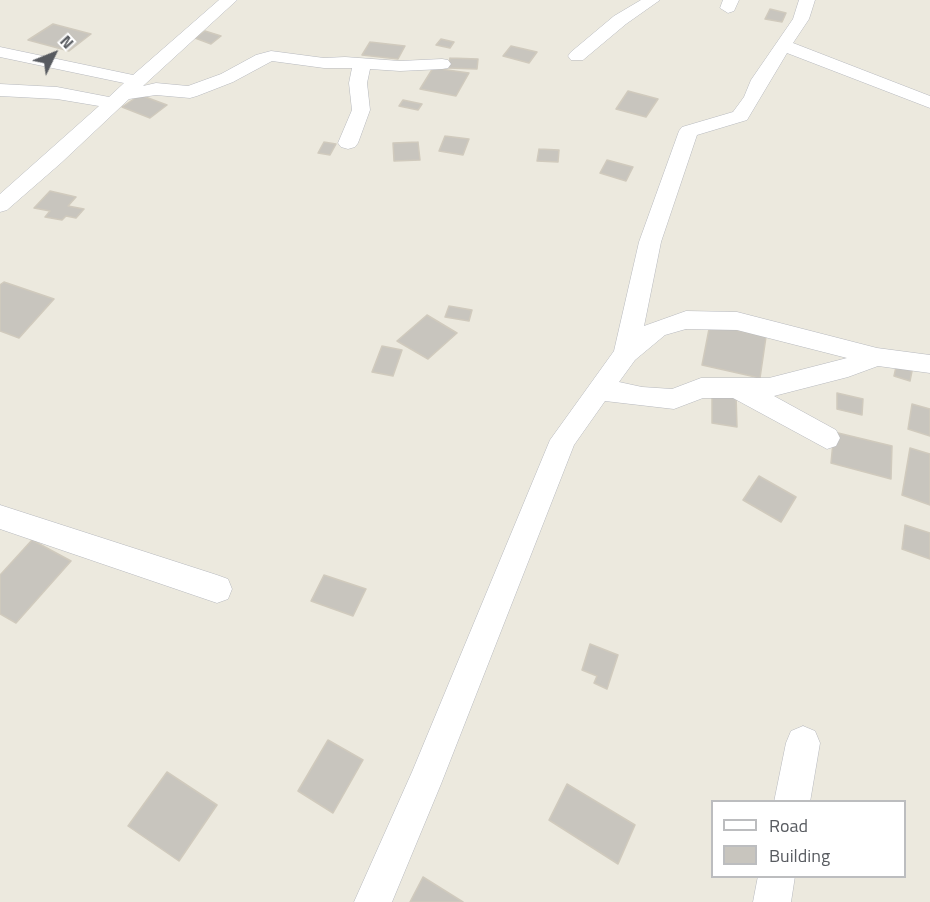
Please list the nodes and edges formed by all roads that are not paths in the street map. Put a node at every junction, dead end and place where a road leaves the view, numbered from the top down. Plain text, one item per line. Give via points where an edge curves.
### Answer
1 (229, 0) edge
2 (652, 0) edge
3 (807, 0) edge
4 (784, 46) junction
5 (0, 52) edge
6 (577, 56) dead end
7 (362, 64) junction
8 (442, 64) dead end
9 (0, 90) edge
10 (124, 92) junction
11 (930, 102) edge
12 (348, 143) dead end
13 (0, 205) edge
14 (626, 353) junction
15 (877, 357) junction
16 (930, 364) edge
17 (735, 387) junction
18 (598, 391) junction
19 (827, 438) dead end
20 (0, 517) edge
21 (217, 589) dead end
22 (803, 743) dead end
23 (792, 800) edge
24 (777, 878) edge
25 (373, 902) edge
26 (772, 902) edge

1 - 10 street
2 - 6 street via 620,20
3 - 4 street via 801,19
4 - 11 street
4 - 14 street via 740,116 689,131 650,242
5 - 10 street
7 - 8 street
7 - 10 street via 271,56 190,92
7 - 12 street via 358,83 361,110
9 - 10 street
10 - 13 street
14 - 15 street via 656,329 686,320 737,321
14 - 18 street
15 - 16 street
15 - 17 street via 801,382 770,388
17 - 18 street via 700,388 674,399
17 - 19 street
18 - 25 street via 563,440
20 - 21 street
22 - 23 street
24 - 26 street

